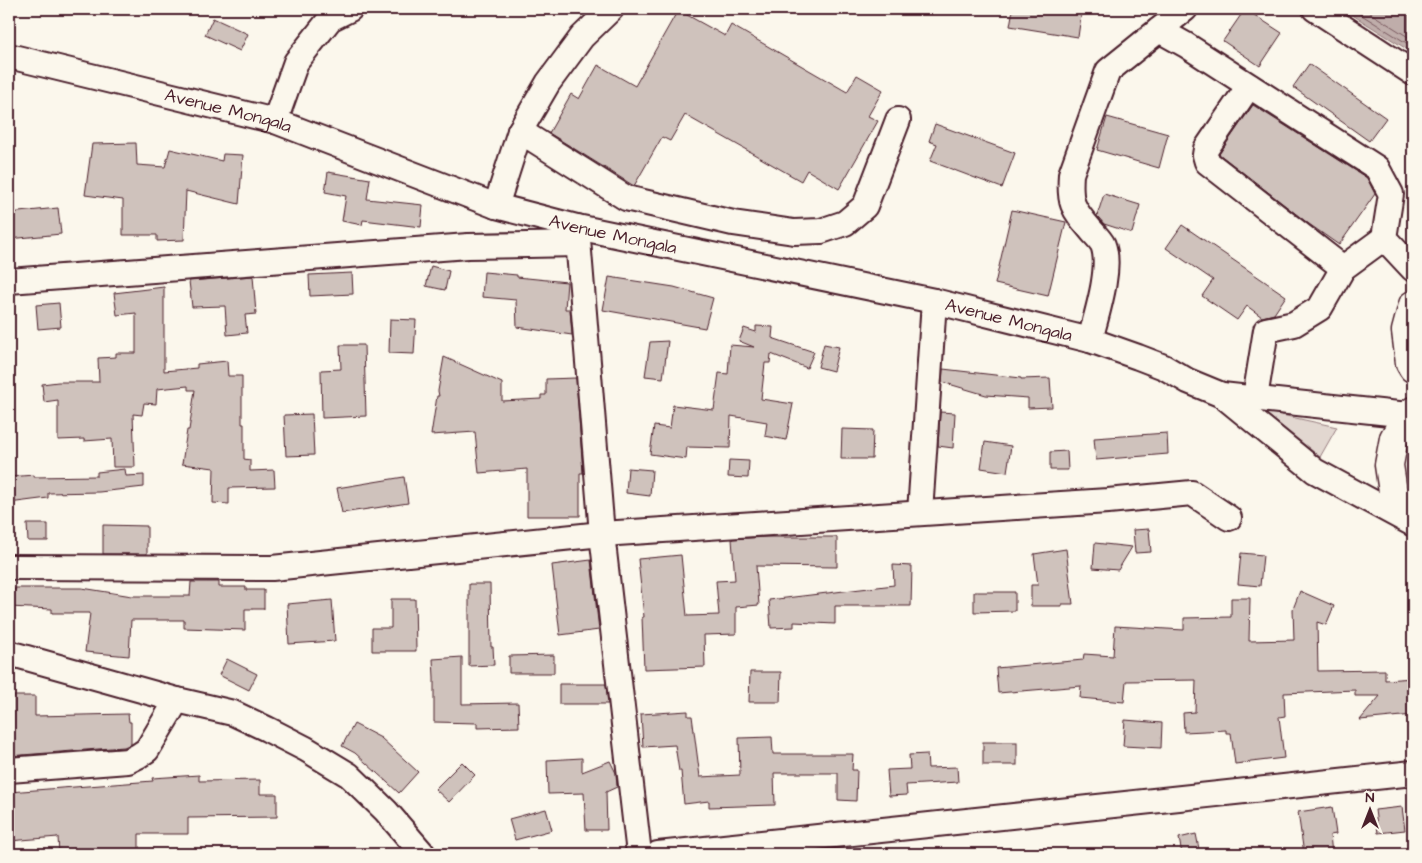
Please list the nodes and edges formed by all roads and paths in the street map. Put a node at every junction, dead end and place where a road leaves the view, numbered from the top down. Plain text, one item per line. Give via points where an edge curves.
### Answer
1 (350, 9) edge
2 (611, 9) edge
3 (1185, 9) edge
4 (1315, 9) edge
5 (1159, 30) junction
6 (9, 56) edge
7 (1413, 73) edge
8 (1249, 86) junction
9 (898, 120) dead end
10 (275, 121) junction
11 (520, 131) junction
12 (496, 206) junction
13 (578, 236) junction
14 (1384, 238) junction
15 (1343, 268) junction
16 (1413, 269) edge
17 (9, 281) edge
18 (934, 300) junction
19 (1413, 305) edge
20 (1090, 340) junction
21 (1413, 368) edge
22 (1222, 394) junction
23 (1255, 398) junction
24 (1411, 413) edge
25 (920, 513) junction
26 (1229, 518) dead end
27 (1413, 518) edge
28 (1413, 524) edge
29 (602, 534) junction
30 (9, 567) edge
31 (9, 653) edge
32 (177, 700) junction
33 (9, 770) edge
34 (1413, 773) edge
35 (423, 854) edge
36 (638, 854) edge
37 (658, 854) edge

1 - 10 street via 330,19 296,62
2 - 11 street via 582,37
3 - 5 street
4 - 7 street
5 - 8 street
5 - 20 street via 1108,71 1071,174 1072,206 1102,244 1106,258
6 - 10 street, Avenue Mongala
8 - 14 street via 1377,168 1391,194
8 - 15 street via 1206,149 1207,162
9 - 11 street via 865,206 845,223 820,231 803,232 733,224 626,198
10 - 12 street, Avenue Mongala
11 - 12 street
12 - 13 street, Avenue Mongala
13 - 17 street
13 - 18 street, Avenue Mongala
13 - 29 street
14 - 15 street
14 - 16 street
15 - 23 street via 1320,308 1294,324 1266,330
18 - 20 street, Avenue Mongala
18 - 25 street
19 - 21 highway via 1406,331
20 - 22 street, Avenue Mongala via 1138,356
22 - 23 street
22 - 28 street via 1315,470
23 - 24 street
24 - 27 highway via 1394,438 1389,465 1393,492
25 - 26 street via 1192,493
25 - 29 street
29 - 30 street via 272,568
29 - 36 street
31 - 32 street
32 - 33 street via 147,750 128,761
32 - 35 street via 233,713 306,749 349,775
34 - 37 street

